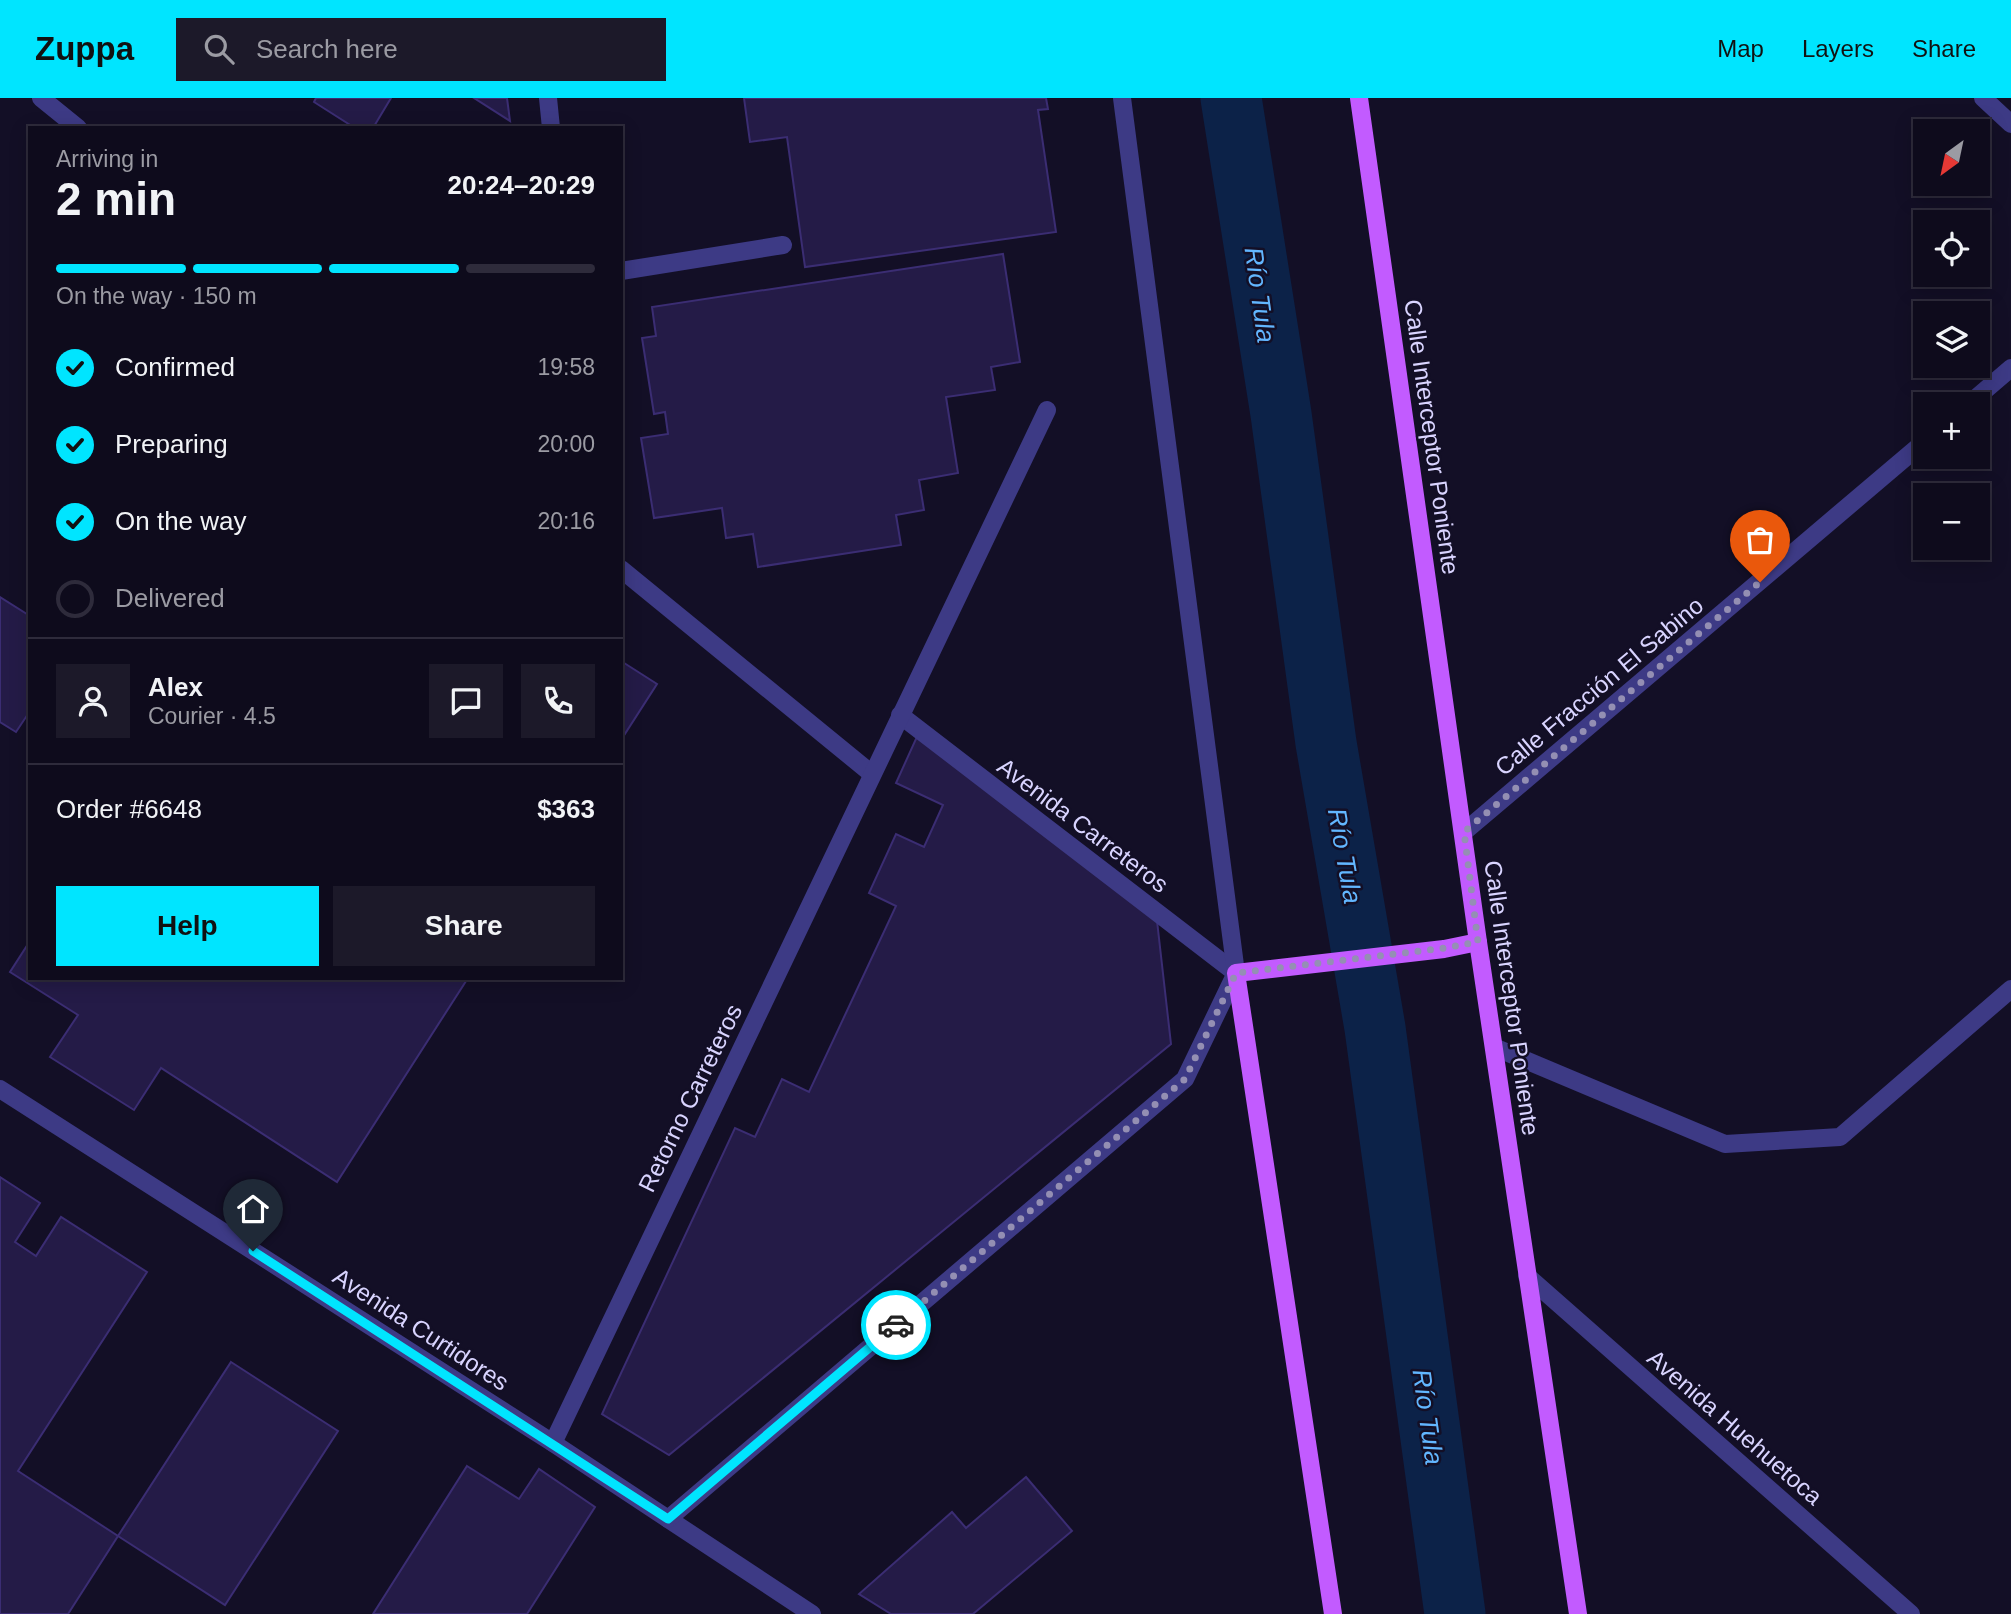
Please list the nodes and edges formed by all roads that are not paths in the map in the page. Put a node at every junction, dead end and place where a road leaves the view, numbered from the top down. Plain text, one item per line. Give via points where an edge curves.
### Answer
1 (41, 98) edge
2 (548, 98) edge
3 (1122, 98) edge
4 (1359, 98) edge
5 (1983, 98) edge
6 (2011, 124) edge
7 (76, 126) edge
8 (551, 126) edge
9 (783, 245) dead end
10 (623, 271) edge
11 (2011, 368) edge
12 (1983, 392) edge
13 (1047, 410) dead end
14 (1913, 452) edge
15 (623, 571) edge
16 (900, 715) junction
17 (872, 774) junction
18 (1464, 832) junction
19 (1478, 942) junction
20 (1236, 973) junction
21 (2011, 989) edge
22 (1494, 1047) junction
23 (0, 1089) edge
24 (1527, 1276) junction
25 (553, 1443) junction
26 (668, 1519) junction
27 (812, 1614) edge
28 (1333, 1614) edge
29 (1578, 1614) edge
30 (1911, 1614) edge

1 - 7 street
2 - 8 street
3 - 20 street
4 - 18 main road, Calle Interceptor Poniente
5 - 6 street
9 - 10 street
11 - 12 street
13 - 16 street, Retorno Carreteros
14 - 18 street, Calle Fracción El Sabino
15 - 17 street
16 - 17 street, Retorno Carreteros
16 - 20 street, Avenida Carreteros
17 - 25 street, Retorno Carreteros
18 - 19 main road, Calle Interceptor Poniente
19 - 20 main road
19 - 22 main road, Calle Interceptor Poniente
20 - 26 street via 1185,1079
20 - 28 main road
21 - 22 street via 1840,1137 1725,1144
22 - 24 main road, Calle Interceptor Poniente
23 - 25 street, Avenida Curtidores
24 - 29 main road, Calle Interceptor Poniente
24 - 30 street, Avenida Huehuetoca
25 - 26 street, Avenida Curtidores
26 - 27 street, Avenida Curtidores

